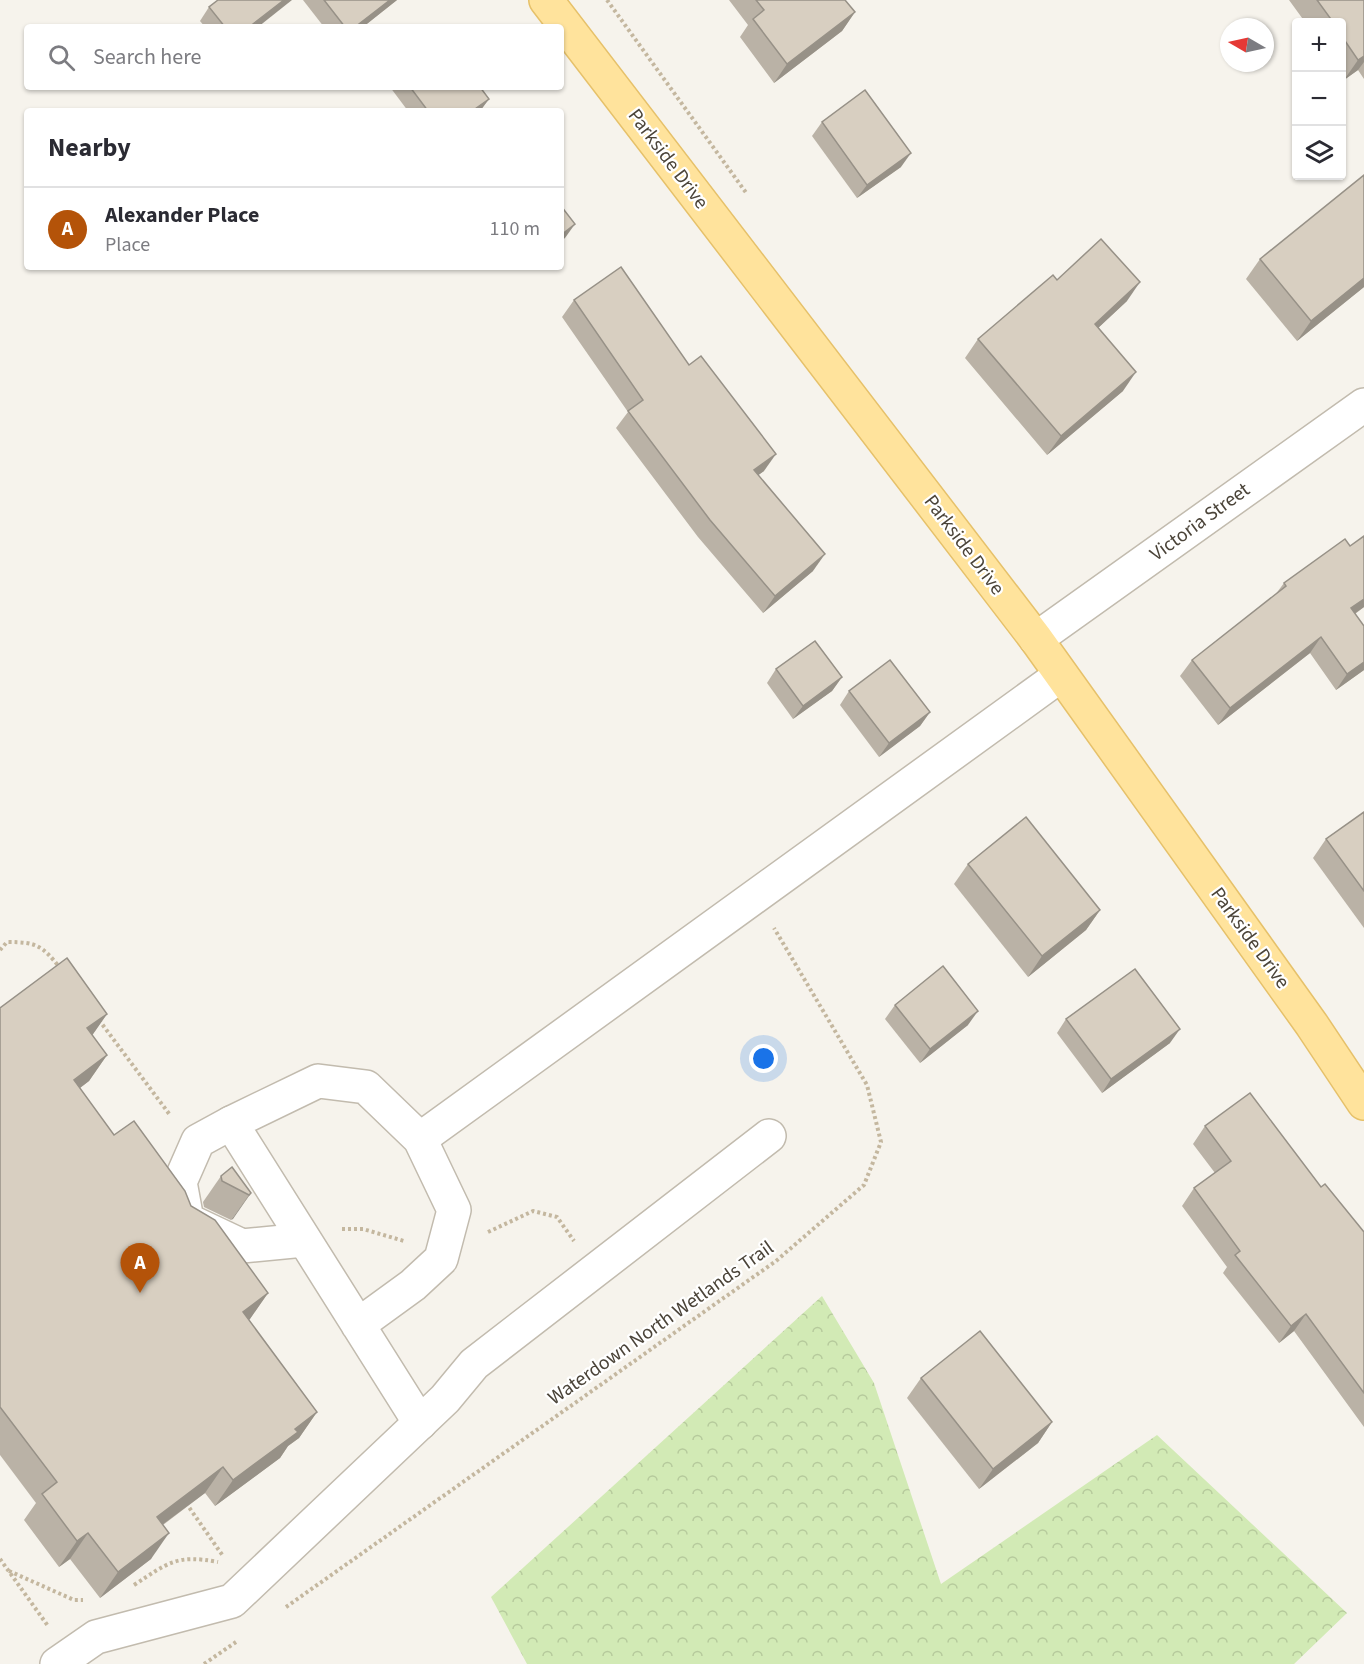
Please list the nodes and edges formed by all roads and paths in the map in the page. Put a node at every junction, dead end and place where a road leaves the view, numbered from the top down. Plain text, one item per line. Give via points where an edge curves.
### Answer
1 (546, 0) edge
2 (607, 0) edge
3 (750, 197) dead end
4 (1364, 405) edge
5 (1036, 639) junction
6 (1061, 675) junction
7 (756, 897) junction
8 (0, 950) edge
9 (65, 975) edge
10 (99, 1020) edge
11 (1364, 1103) edge
12 (231, 1123) junction
13 (769, 1136) dead end
14 (420, 1139) junction
15 (198, 1141) junction
16 (304, 1240) junction
17 (358, 1324) junction
18 (420, 1424) junction
19 (184, 1500) edge
20 (0, 1559) edge
21 (9, 1571) junction
22 (131, 1587) edge
23 (93, 1600) dead end
24 (282, 1609) dead end
25 (243, 1637) dead end
26 (64, 1660) edge
27 (204, 1664) edge

1 - 5 main road, Parkside Drive
2 - 3 path
4 - 5 street, Victoria Street
5 - 6 main road, Parkside Drive
6 - 7 street
6 - 11 main road, Parkside Drive
7 - 14 street
7 - 24 path, Waterdown North Wetlands Trail via 867,1085 881,1142 864,1185 776,1261
8 - 9 path via 7,942 30,942 46,950
10 - 15 path via 184,1134
12 - 14 street via 318,1081 366,1087
12 - 15 street
12 - 16 street
13 - 18 street via 474,1364
14 - 17 street via 454,1210 441,1259 413,1285
15 - 16 street via 180,1182 187,1220 242,1246
16 - 17 street
17 - 18 street
18 - 26 street via 232,1601 96,1637
19 - 22 path via 228,1564 196,1558 170,1562
20 - 21 path
21 - 23 path via 74,1600
21 - 26 path
25 - 27 path

